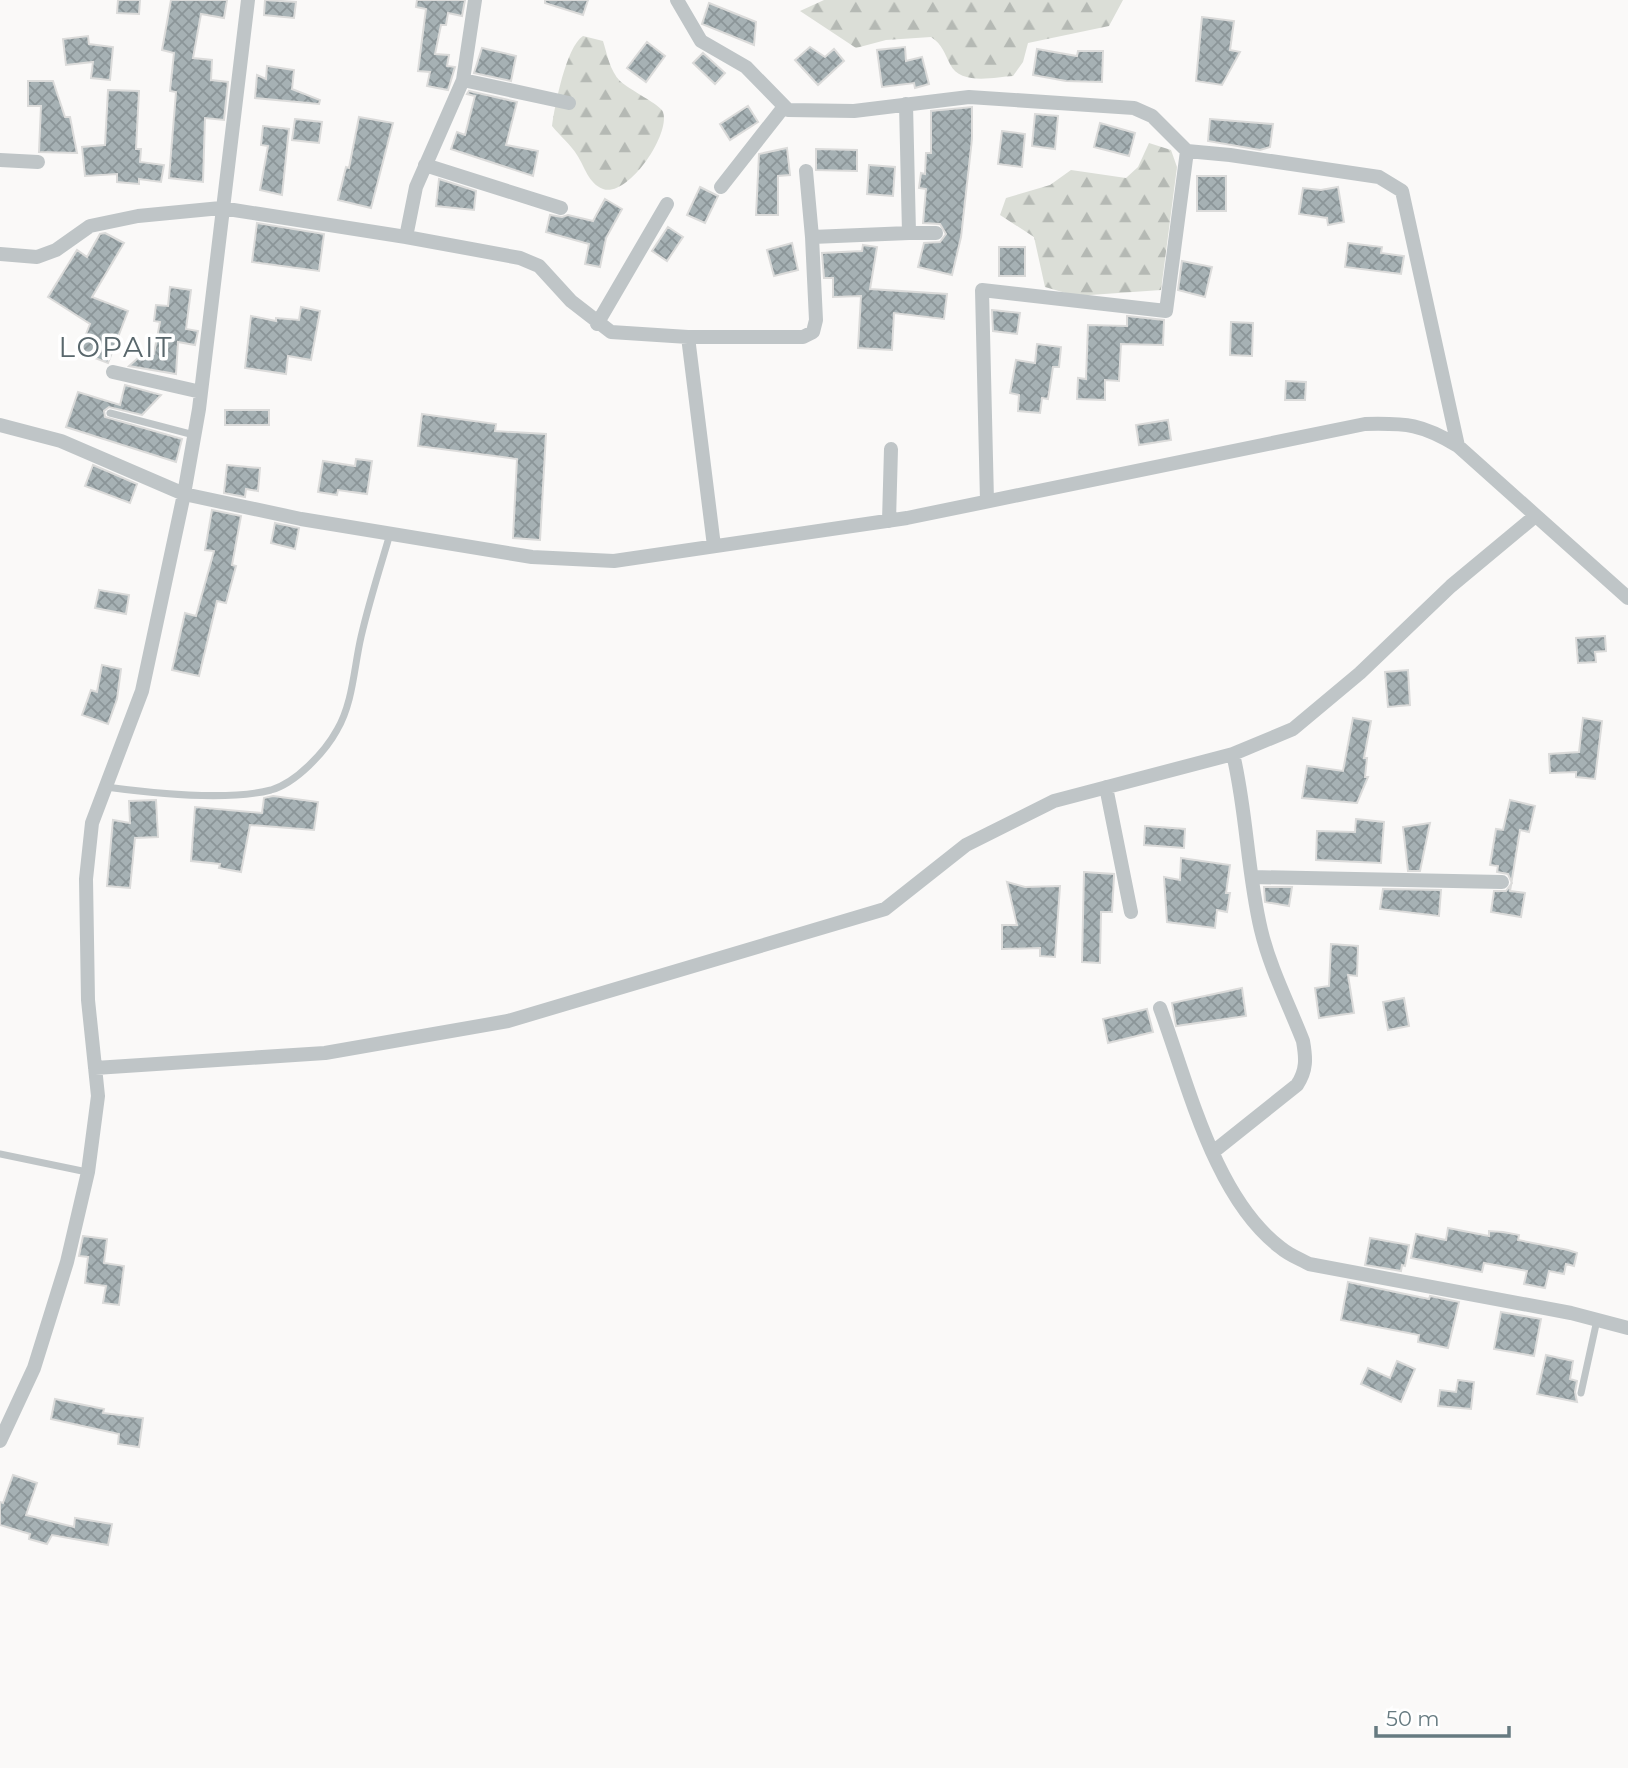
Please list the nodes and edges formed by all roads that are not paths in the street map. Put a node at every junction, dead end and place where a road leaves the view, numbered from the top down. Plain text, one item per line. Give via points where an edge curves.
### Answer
1 (248, 0) edge
2 (475, 0) edge
3 (681, 2) edge
4 (463, 80) junction
5 (569, 103) dead end
6 (906, 104) junction
7 (783, 108) junction
8 (1187, 152) junction
9 (0, 160) edge
10 (38, 162) dead end
11 (425, 165) junction
12 (806, 171) dead end
13 (721, 187) dead end
14 (667, 204) dead end
15 (221, 208) junction
16 (561, 208) dead end
17 (909, 233) junction
18 (936, 233) dead end
19 (406, 237) junction
20 (812, 237) junction
21 (0, 254) edge
22 (597, 324) junction
23 (688, 337) junction
24 (113, 372) dead end
25 (201, 392) junction
26 (110, 413) dead end
27 (0, 425) edge
28 (195, 435) junction
29 (1458, 446) junction
30 (891, 449) dead end
31 (184, 494) junction
32 (988, 501) junction
33 (1534, 517) junction
34 (889, 521) junction
35 (390, 533) junction
36 (714, 546) junction
37 (1628, 598) edge
38 (1233, 754) junction
39 (106, 787) junction
40 (1106, 787) junction
41 (1252, 877) junction
42 (1502, 882) dead end
43 (1131, 912) dead end
44 (1160, 1007) dead end
45 (95, 1068) junction
46 (1213, 1152) junction
47 (0, 1154) edge
48 (88, 1172) junction
49 (1597, 1319) junction
50 (1628, 1328) edge
51 (1581, 1392) dead end
52 (0, 1441) edge

1 - 15 street
2 - 4 street
3 - 7 street via 701,41 746,67
4 - 5 street
4 - 11 street
6 - 7 street via 854,111
6 - 8 street via 969,97 1134,108 1152,116
6 - 17 street
7 - 13 street
8 - 29 street via 1379,177 1402,191
8 - 32 street via 1166,311 982,290
9 - 10 street
11 - 16 street
11 - 19 street
12 - 20 street
14 - 22 street
15 - 19 street
15 - 21 street via 90,226 56,250 37,257
15 - 25 street
17 - 18 street
17 - 20 street
19 - 22 street via 520,258 539,267
20 - 23 street via 813,332 803,337
22 - 23 street via 611,332
23 - 36 street
24 - 25 street
25 - 28 street
26 - 28 lane
27 - 31 street via 61,442
28 - 31 street
29 - 32 street via 1429,428 1365,424
29 - 33 street
30 - 34 street
31 - 35 street
31 - 39 street via 142,691
32 - 34 street
33 - 37 street
33 - 38 street via 1293,729
34 - 36 street
35 - 36 street via 572,561 614,561
35 - 39 lane via 338,729 288,782 270,790 223,793 162,794
38 - 40 street
38 - 41 street via 1244,800
39 - 45 street via 92,823 86,880 88,1000
40 - 43 street
40 - 45 street via 1054,801 966,845 885,909 508,1021 325,1054
41 - 42 street
41 - 46 street via 1262,933 1303,1041 1305,1074
44 - 46 street
45 - 48 street via 98,1096
46 - 49 street via 1259,1228 1282,1249 1309,1264
47 - 48 lane
48 - 52 street via 67,1262 34,1368
49 - 50 street
49 - 51 lane

